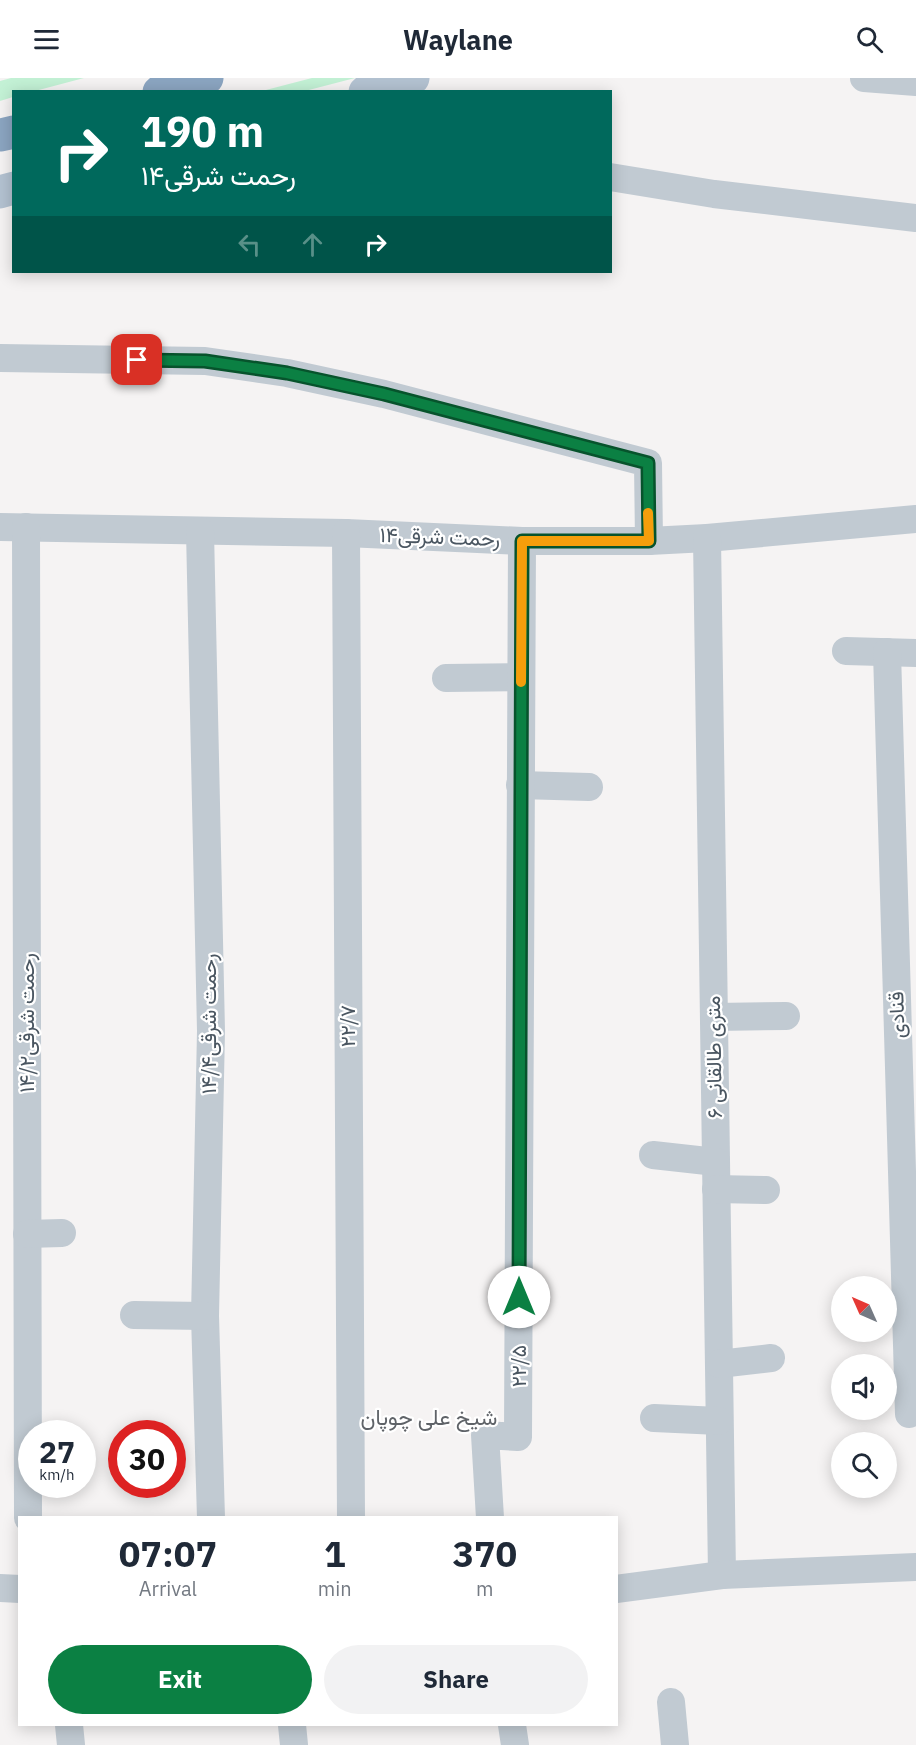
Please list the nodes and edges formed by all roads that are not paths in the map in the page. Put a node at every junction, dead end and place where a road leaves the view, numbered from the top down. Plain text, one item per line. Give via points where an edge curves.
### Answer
1 (207, 78) edge
2 (413, 78) edge
3 (864, 78) edge
4 (916, 82) edge
5 (166, 90) edge
6 (372, 90) edge
7 (612, 177) edge
8 (916, 218) edge
9 (0, 358) edge
10 (916, 519) edge
11 (13, 527) edge
12 (200, 531) junction
13 (346, 534) junction
14 (707, 538) junction
15 (522, 541) junction
16 (649, 541) junction
17 (846, 651) dead end
18 (887, 652) junction
19 (916, 653) edge
20 (521, 677) junction
21 (446, 678) dead end
22 (520, 785) junction
23 (589, 788) dead end
24 (786, 1016) dead end
25 (714, 1017) junction
26 (653, 1155) dead end
27 (716, 1176) junction
28 (765, 1190) dead end
29 (62, 1233) dead end
30 (27, 1234) junction
31 (134, 1315) dead end
32 (206, 1316) junction
33 (771, 1358) dead end
34 (718, 1364) junction
35 (909, 1414) dead end
36 (654, 1418) dead end
37 (719, 1421) junction
38 (28, 1516) edge
39 (211, 1516) edge
40 (351, 1516) edge
41 (490, 1516) edge
42 (916, 1567) edge
43 (722, 1575) junction
44 (0, 1588) edge
45 (18, 1589) edge
46 (618, 1589) edge
47 (671, 1702) dead end
48 (69, 1726) edge
49 (292, 1726) edge
50 (512, 1726) edge
51 (70, 1745) edge
52 (294, 1745) edge
53 (515, 1745) edge
54 (675, 1745) edge

1 - 5 highway
2 - 6 main road
3 - 4 street
7 - 8 street
9 - 16 street via 205,361 287,373 384,394 648,463
10 - 14 street, ۱۴رحمت شرقی
11 - 12 street, ۱۴رحمت شرقی
11 - 30 street, ۱۴/۲رحمت شرقی
12 - 13 street, ۱۴رحمت شرقی
12 - 32 street, ۱۴/۴رحمت شرقی via 211,1031
13 - 15 street, ۱۴رحمت شرقی
13 - 40 street, ۲۲/۷
14 - 16 street, ۱۴رحمت شرقی
14 - 25 street, ۶ متری طالقانی
15 - 16 street, ۱۴رحمت شرقی
15 - 20 street, ۲۲/۵
17 - 18 street
18 - 19 street
18 - 35 street, قنادی
20 - 21 street
20 - 22 street, ۲۲/۵
22 - 23 street
22 - 41 street, ۲۲/۵ via 518,1437 484,1435
24 - 25 street
25 - 27 street, ۶ متری طالقانی
26 - 27 street
27 - 28 street
27 - 34 street, ۶ متری طالقانی
29 - 30 street
30 - 38 street, ۱۴/۲رحمت شرقی
31 - 32 street
32 - 39 street, ۱۴/۴رحمت شرقی
33 - 34 street
34 - 37 street, ۶ متری طالقانی
36 - 37 street
37 - 43 street, ۶ متری طالقانی
42 - 43 street
43 - 46 street
44 - 45 street
47 - 54 street
48 - 51 street
49 - 52 street
50 - 53 street

